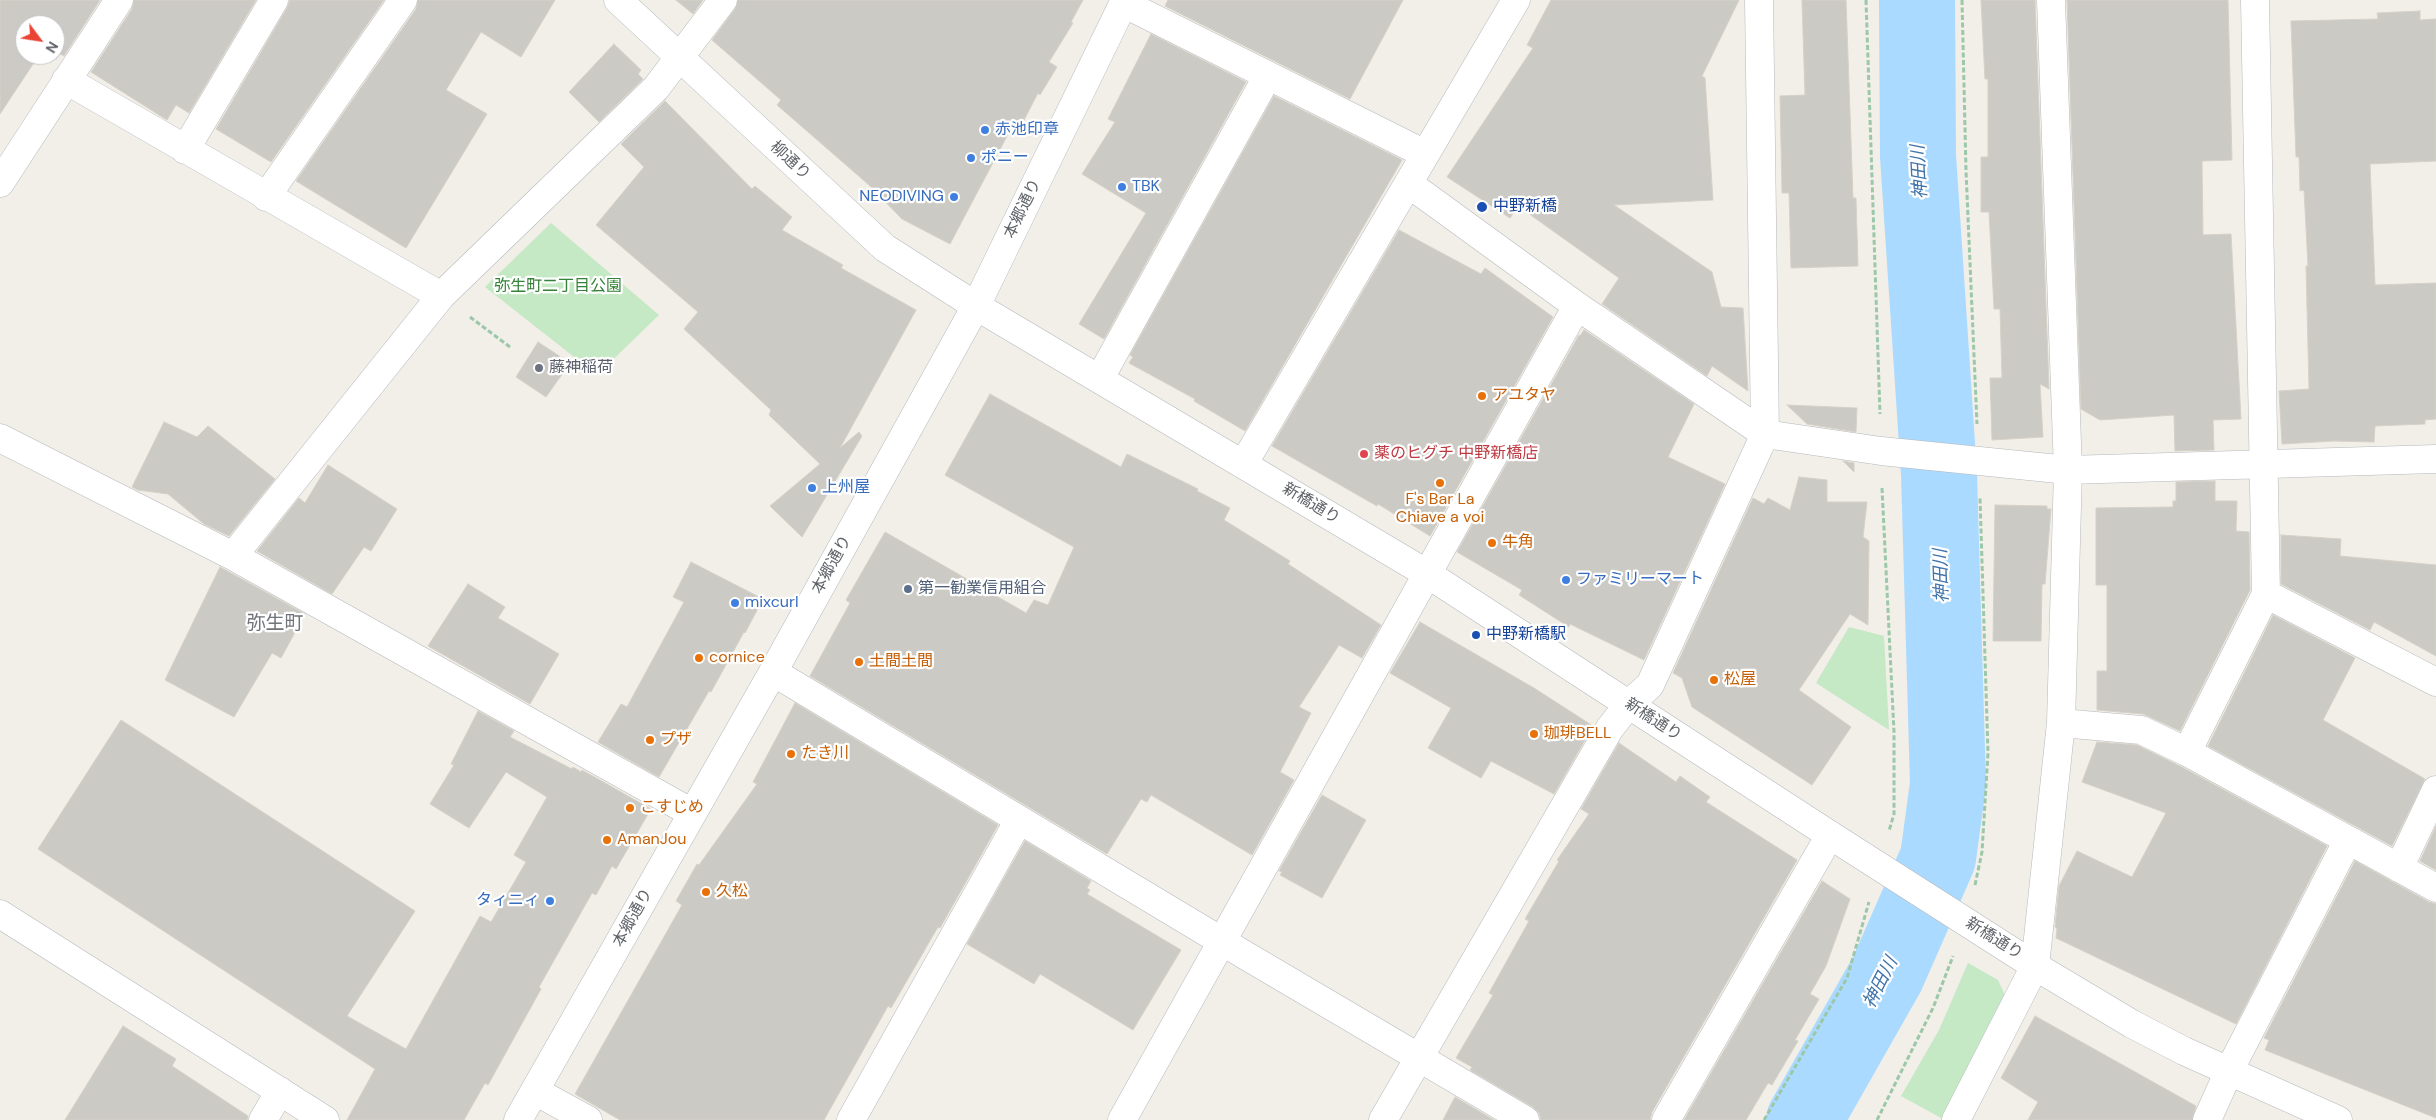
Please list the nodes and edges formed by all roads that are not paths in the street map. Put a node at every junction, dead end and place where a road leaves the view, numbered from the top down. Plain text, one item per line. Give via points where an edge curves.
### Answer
1 (119, 0) edge
2 (274, 0) edge
3 (403, 0) edge
4 (618, 0) edge
5 (723, 0) edge
6 (1516, 0) edge
7 (1759, 0) edge
8 (2051, 0) edge
9 (2255, 0) edge
10 (1124, 1) edge
11 (678, 57) junction
12 (1268, 77) junction
13 (66, 80) junction
14 (185, 150) junction
15 (1425, 154) junction
16 (4, 169) edge
17 (1409, 184) junction
18 (266, 197) junction
19 (441, 296) junction
20 (976, 306) junction
21 (1577, 306) junction
22 (1100, 378) junction
23 (1766, 434) junction
24 (0, 438) edge
25 (2436, 460) edge
26 (1244, 464) junction
27 (2263, 465) junction
28 (2068, 470) junction
29 (233, 556) junction
30 (1426, 573) junction
31 (2266, 594) junction
32 (773, 672) junction
33 (2436, 682) edge
34 (1628, 704) junction
35 (2061, 723) junction
36 (2187, 752) junction
37 (2436, 790) edge
38 (692, 814) junction
39 (1019, 820) junction
40 (1830, 835) junction
41 (2348, 840) junction
42 (2399, 868) junction
43 (2436, 888) edge
44 (0, 914) edge
45 (1221, 941) junction
46 (2035, 966) junction
47 (1418, 1058) junction
48 (2229, 1071) junction
49 (280, 1091) junction
50 (535, 1091) junction
51 (263, 1120) edge
52 (325, 1120) edge
53 (518, 1120) edge
54 (588, 1120) edge
55 (852, 1120) edge
56 (1122, 1120) edge
57 (1383, 1120) edge
58 (1525, 1120) edge
59 (1666, 1120) edge
60 (1956, 1120) edge
61 (2207, 1120) edge
62 (2338, 1120) edge

1 - 13 street
2 - 14 street
3 - 18 street
4 - 11 street, 柳通り
5 - 11 street
6 - 15 street
7 - 23 street
8 - 28 street
9 - 27 street
10 - 12 street
10 - 20 street, 本郷通り
11 - 19 street via 656,88
11 - 20 street, 柳通り via 884,248
12 - 15 street
12 - 22 street
13 - 14 street
13 - 16 street
14 - 18 street
15 - 17 street
17 - 21 street
17 - 26 street
18 - 19 street
19 - 29 street
20 - 22 street, 新橋通り
20 - 32 street, 本郷通り
21 - 23 street
21 - 30 street
22 - 26 street, 新橋通り
23 - 28 street via 1885,452
23 - 34 street via 1650,685
24 - 29 street
25 - 27 street
26 - 30 street, 新橋通り
27 - 28 street
27 - 31 street
28 - 35 street
29 - 38 street
30 - 34 street, 新橋通り
30 - 45 street
31 - 33 street
31 - 36 street
32 - 38 street, 本郷通り
32 - 39 street
34 - 40 street, 新橋通り
34 - 47 street via 1610,728
35 - 36 street via 2141,730
35 - 46 street
36 - 41 street
37 - 42 street
38 - 50 street, 本郷通り
39 - 45 street
39 - 55 street
40 - 46 street, 新橋通り
40 - 59 street
41 - 42 street
41 - 48 street
42 - 43 street
44 - 49 street
45 - 47 street
45 - 56 street
46 - 48 street, 新橋通り via 2132,1024
46 - 60 street
47 - 57 street
47 - 58 street
48 - 61 street
48 - 62 street, 新橋通り
49 - 51 street
49 - 52 street
50 - 53 street, 本郷通り
50 - 54 street

